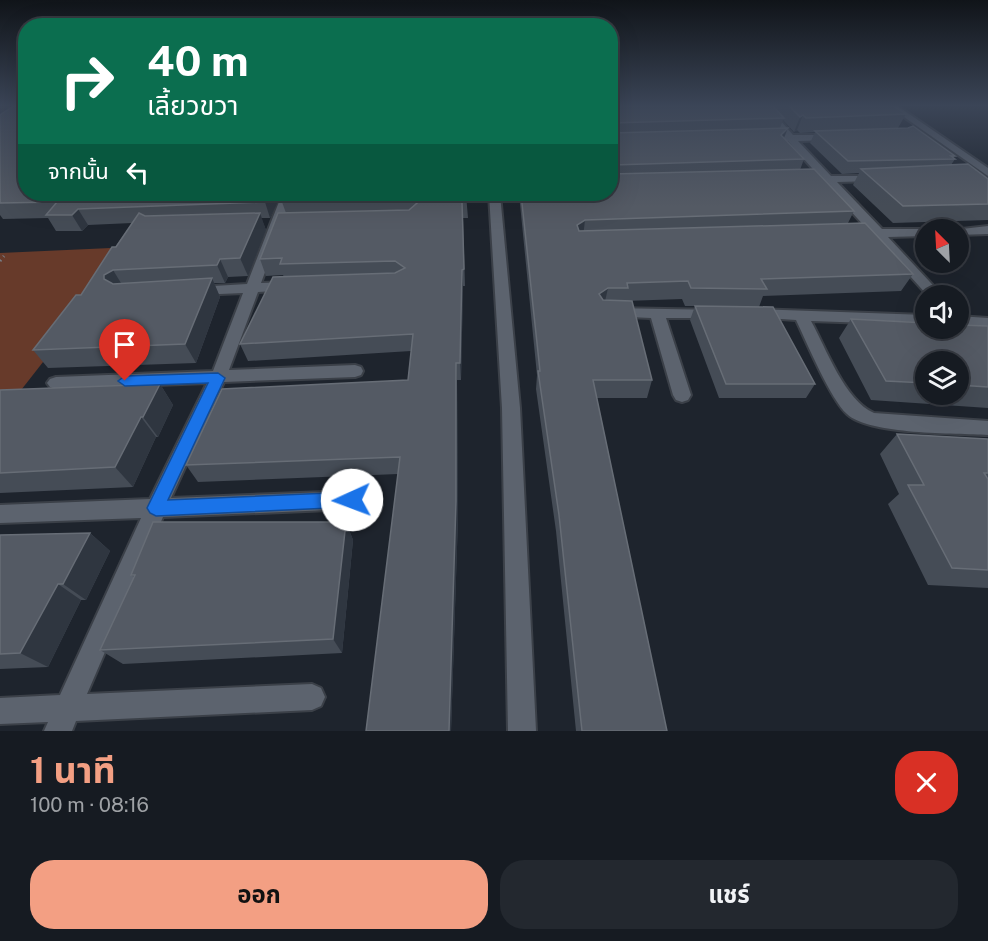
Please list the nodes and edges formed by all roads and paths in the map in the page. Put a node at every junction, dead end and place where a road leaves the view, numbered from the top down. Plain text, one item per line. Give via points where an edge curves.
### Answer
1 (791, 139) edge
2 (940, 139) edge
3 (988, 173) edge
4 (886, 178) edge
5 (830, 180) junction
6 (795, 181) edge
7 (285, 201) edge
8 (495, 201) edge
9 (988, 230) edge
10 (969, 231) edge
11 (915, 232) edge
12 (879, 233) junction
13 (843, 234) edge
14 (4, 256) dead end
15 (0, 261) edge
16 (926, 285) edge
17 (306, 286) edge
18 (252, 288) junction
19 (182, 292) edge
20 (605, 313) edge
21 (657, 313) junction
22 (800, 314) junction
23 (915, 319) edge
24 (969, 322) edge
25 (988, 323) edge
26 (355, 372) dead end
27 (218, 378) junction
28 (56, 383) dead end
29 (682, 395) dead end
30 (988, 428) edge
31 (352, 500) dead end
32 (156, 508) junction
33 (0, 514) edge
34 (312, 697) dead end
35 (0, 711) edge
36 (64, 720) edge
37 (522, 731) edge

1 - 5 street
2 - 3 street
4 - 5 street
5 - 6 street
5 - 12 street
7 - 18 street
8 - 37 street via 511,408
9 - 10 street
11 - 12 street
12 - 13 street
12 - 16 street
14 - 15 path
17 - 18 street
18 - 19 street
18 - 27 street
20 - 21 street
21 - 22 street
21 - 29 street
22 - 23 street
22 - 30 street via 852,410 874,420
24 - 25 street
26 - 27 street
27 - 28 street
27 - 32 street
31 - 32 street
32 - 33 street
32 - 36 street
34 - 36 street
35 - 36 street

